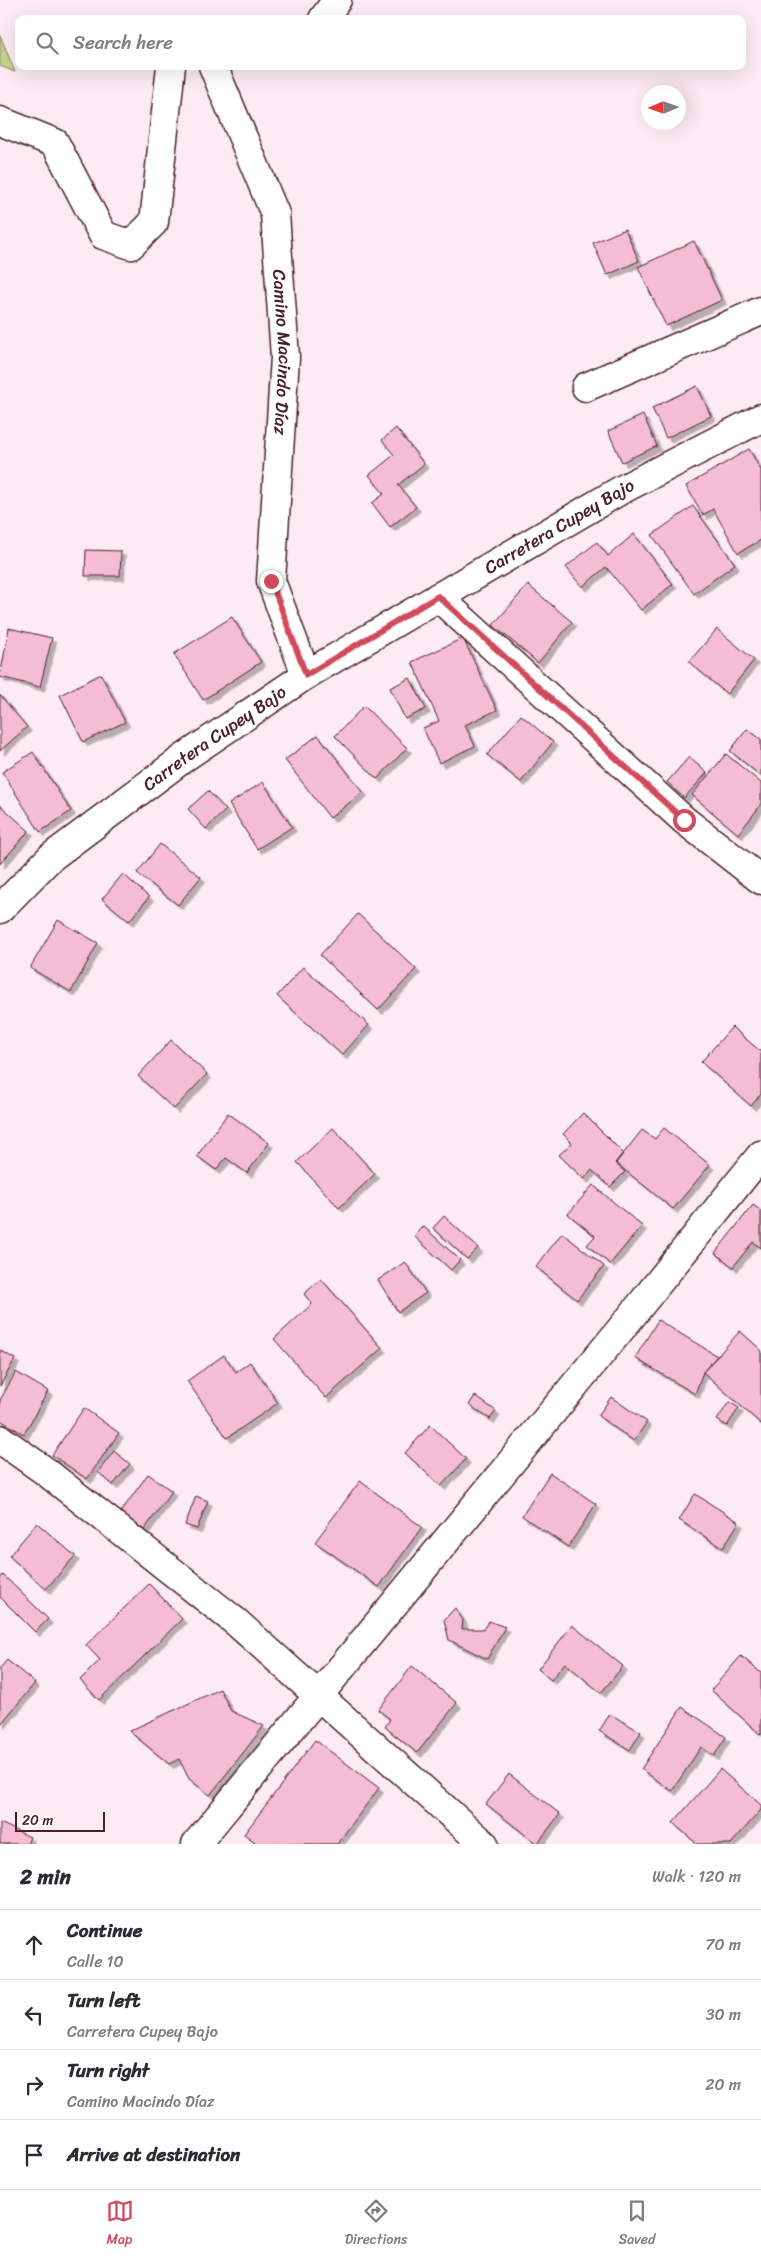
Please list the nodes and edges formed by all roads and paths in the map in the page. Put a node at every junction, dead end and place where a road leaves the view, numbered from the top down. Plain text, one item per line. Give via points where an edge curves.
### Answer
1 (337, 0) edge
2 (326, 15) edge
3 (171, 70) edge
4 (215, 70) edge
5 (0, 121) edge
6 (761, 311) edge
7 (586, 387) dead end
8 (761, 418) edge
9 (438, 596) junction
10 (306, 675) junction
11 (761, 880) edge
12 (0, 909) edge
13 (761, 1155) edge
14 (0, 1439) edge
15 (318, 1695) junction
16 (196, 1844) edge
17 (484, 1844) edge

1 - 2 street
3 - 5 street via 154,222 131,245 103,235 55,143
4 - 10 street, Camino Macindo Díaz via 275,214 285,357 271,581
6 - 7 street
8 - 9 street, Carretera Cupey Bajo via 621,490
9 - 10 street, Carretera Cupey Bajo
9 - 11 street via 684,820
10 - 12 street, Carretera Cupey Bajo via 185,757 50,858
13 - 15 street
14 - 15 street via 236,1622
15 - 16 street
15 - 17 street

